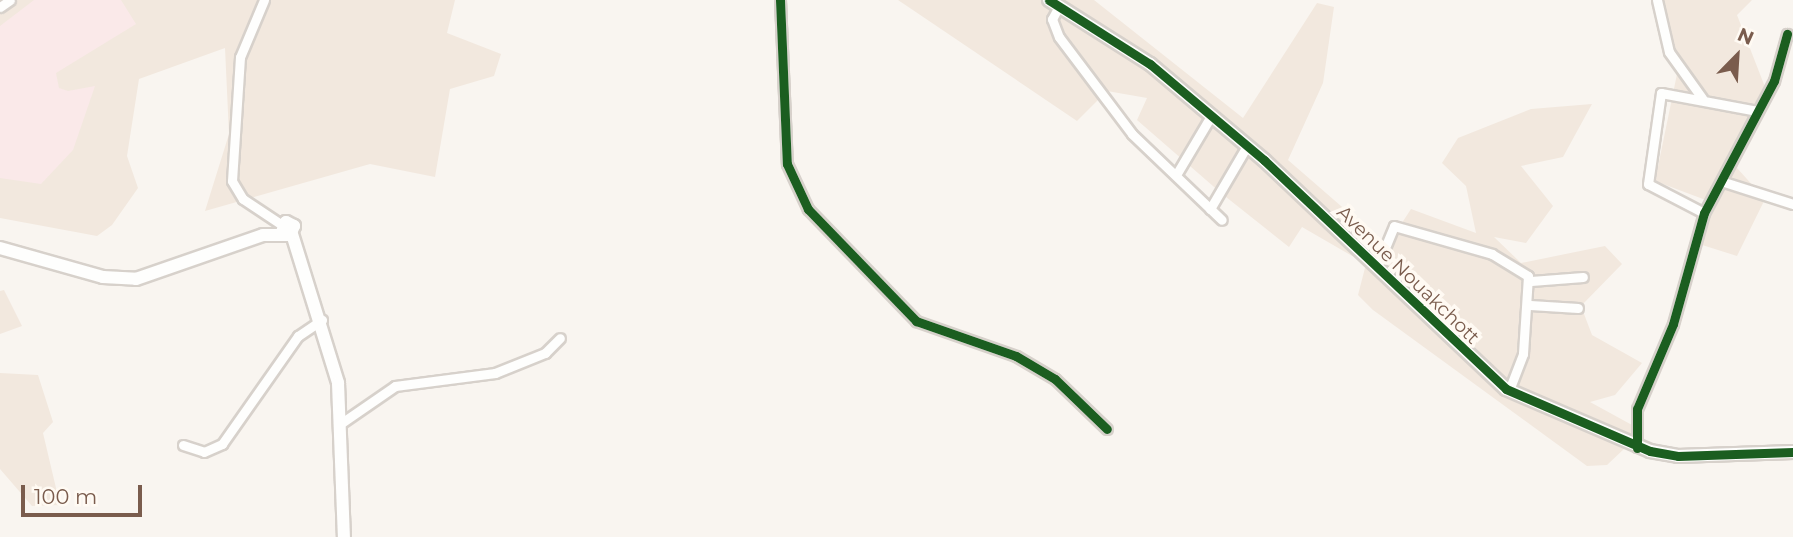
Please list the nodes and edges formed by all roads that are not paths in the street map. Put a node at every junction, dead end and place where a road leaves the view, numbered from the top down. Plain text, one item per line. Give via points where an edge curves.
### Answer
1 (10, 0) edge
2 (264, 0) edge
3 (780, 0) edge
4 (1657, 0) edge
5 (1053, 2) edge
6 (0, 6) edge
7 (1787, 33) dead end
8 (1702, 98) junction
9 (1757, 111) junction
10 (1211, 116) junction
11 (1247, 146) junction
12 (1177, 175) junction
13 (1724, 182) junction
14 (1793, 204) edge
15 (1210, 209) junction
16 (1704, 213) junction
17 (1222, 220) dead end
18 (285, 230) junction
19 (0, 248) edge
20 (1377, 268) junction
21 (1583, 277) dead end
22 (1531, 281) junction
23 (1531, 305) junction
24 (1578, 308) dead end
25 (322, 320) junction
26 (560, 338) dead end
27 (1509, 390) junction
28 (340, 424) junction
29 (1107, 429) dead end
30 (183, 445) dead end
31 (1637, 448) junction
32 (1793, 452) edge
33 (344, 537) edge

1 - 6 street
2 - 18 street via 240,57 232,181 237,194
3 - 29 street via 787,164 808,209 916,321 1016,356 1055,379
4 - 8 street via 1669,52
5 - 10 street, Avenue Nouakchott via 1150,64
5 - 12 street via 1052,19 1059,37 1132,134
7 - 9 street
8 - 9 street
8 - 16 street via 1661,93 1648,179 1656,193
9 - 13 street
10 - 11 street, Avenue Nouakchott
10 - 12 street
11 - 15 street
11 - 20 street, Avenue Nouakchott
12 - 15 street
13 - 14 street
13 - 16 street
15 - 17 street
16 - 31 street via 1673,324 1637,409
18 - 19 street via 126,279
18 - 25 street
20 - 22 street via 1396,226 1498,256
20 - 27 street, Avenue Nouakchott
21 - 22 street
22 - 23 street
23 - 24 street
23 - 27 street via 1524,354
25 - 28 street
25 - 30 street via 298,336 222,444 204,453
26 - 28 street via 545,353 495,373 396,386
27 - 31 street, Avenue Nouakchott
28 - 33 street
31 - 32 street, Avenue Nouakchott via 1678,456

